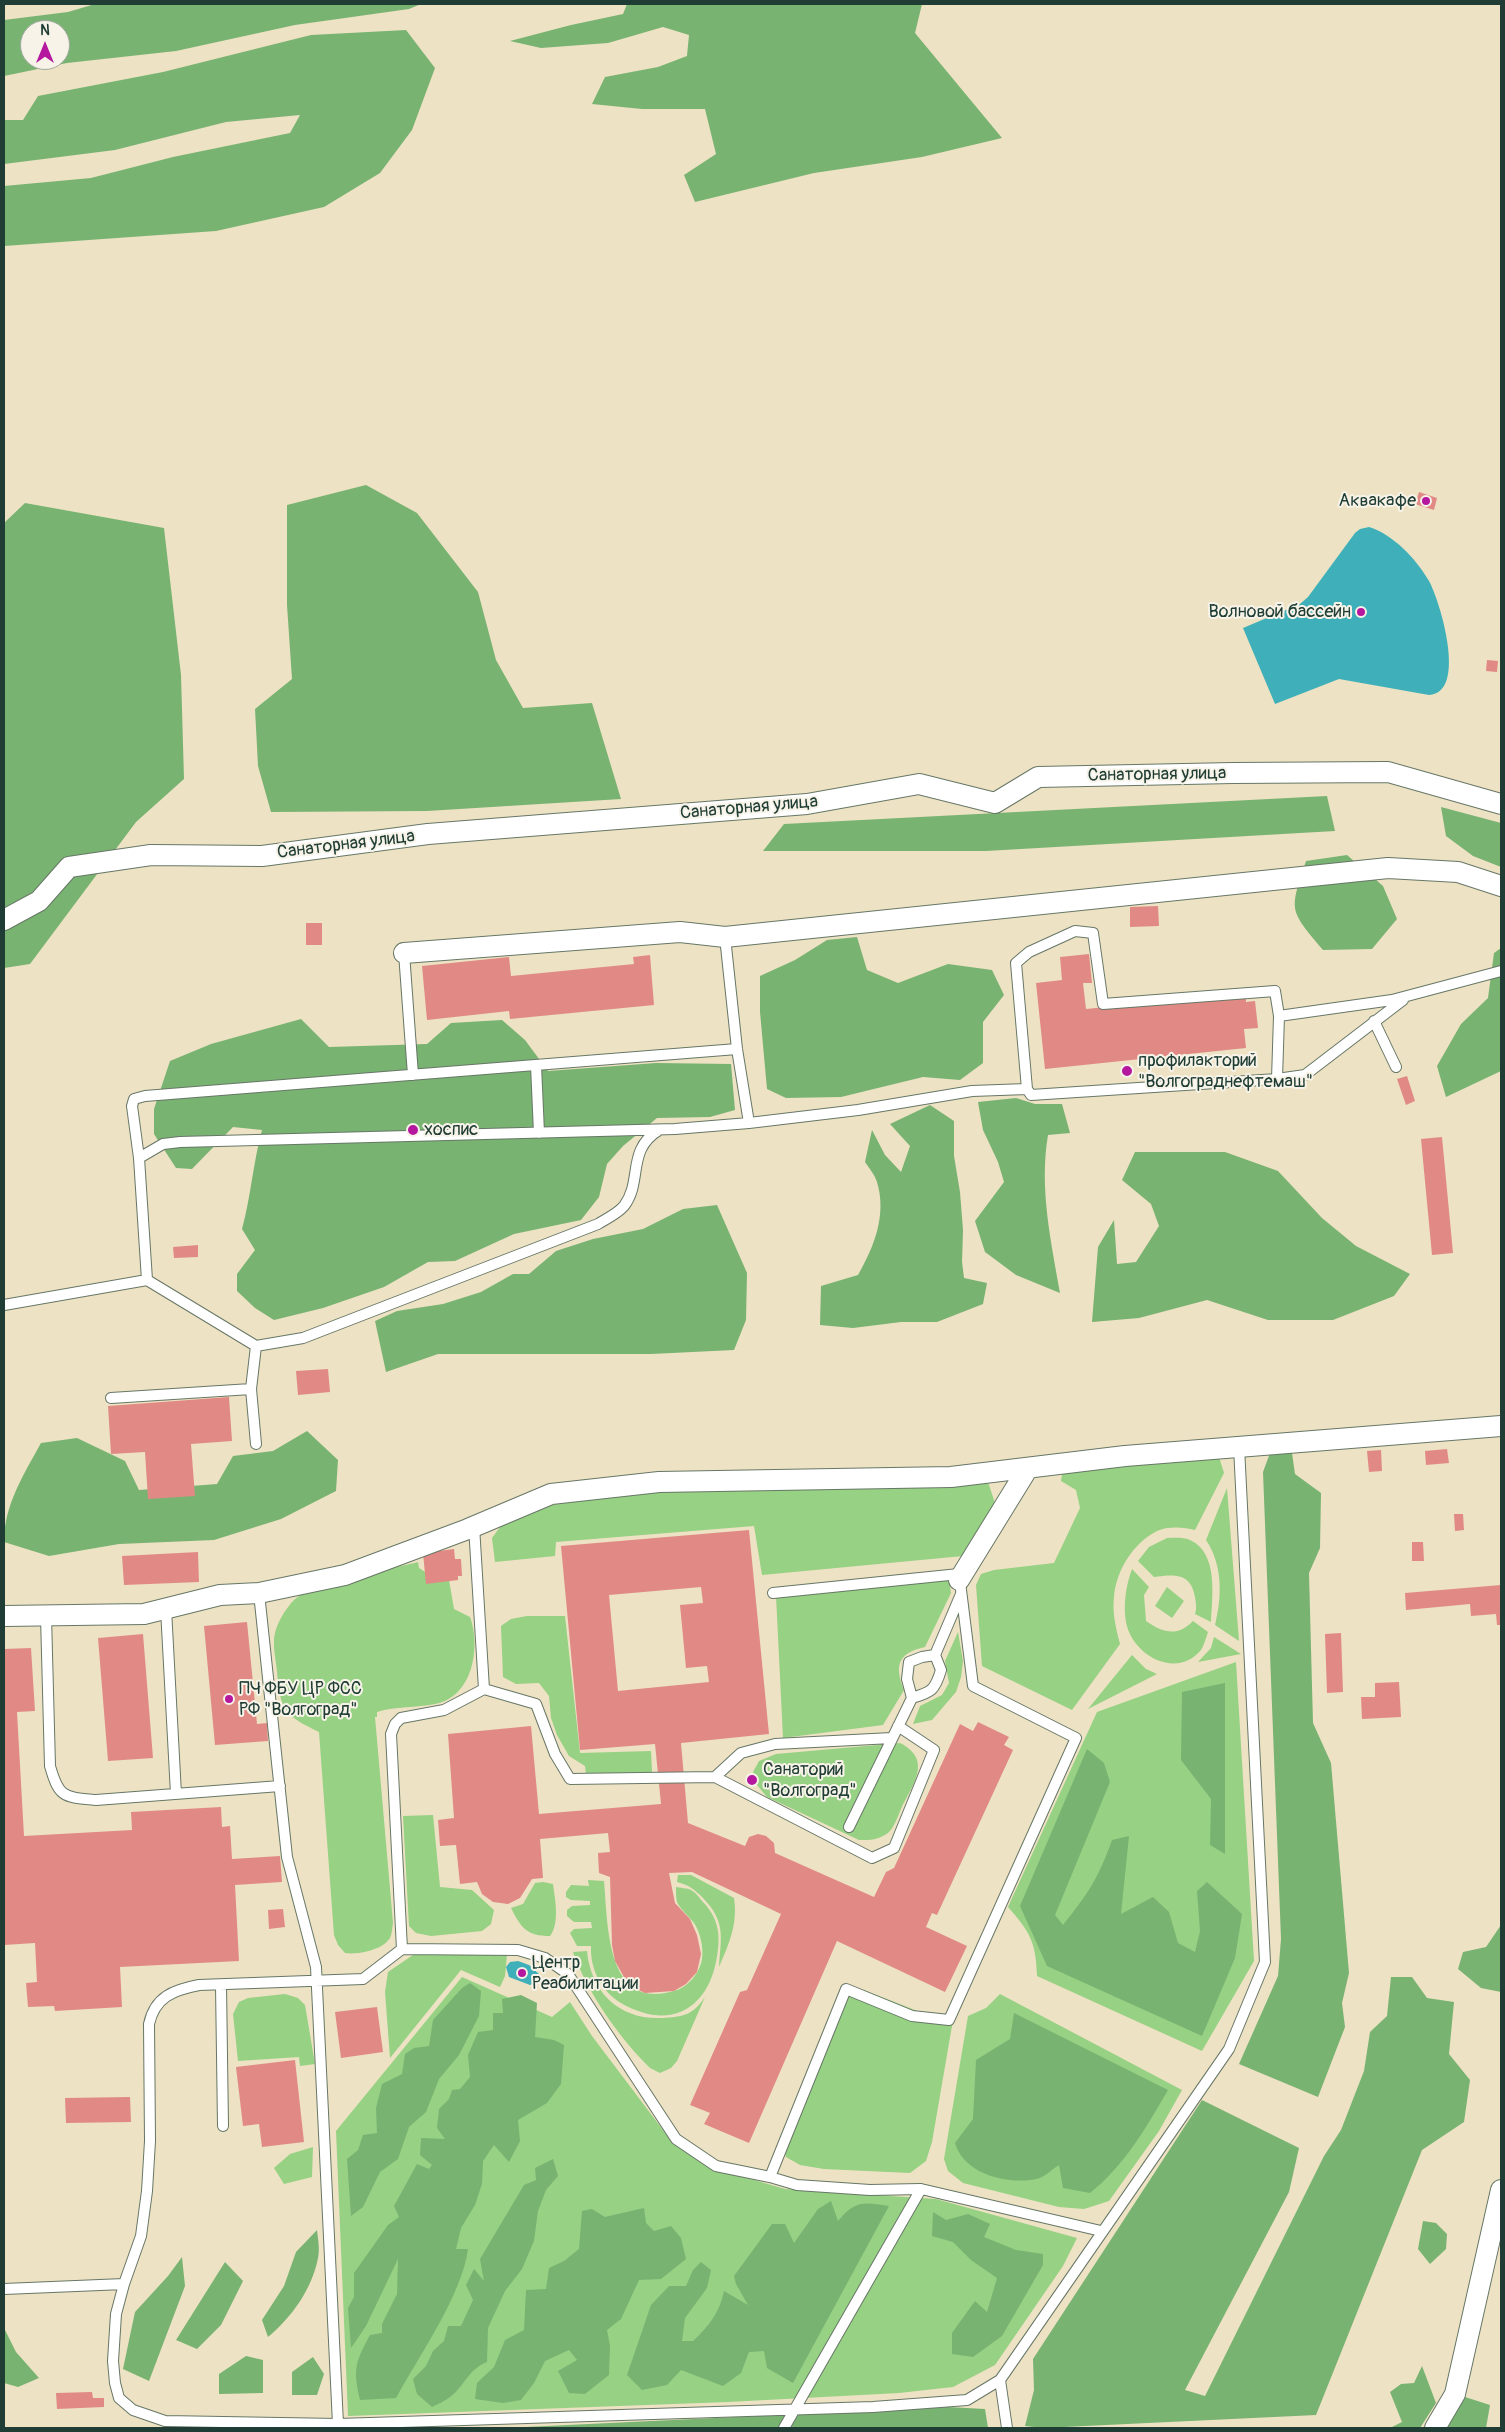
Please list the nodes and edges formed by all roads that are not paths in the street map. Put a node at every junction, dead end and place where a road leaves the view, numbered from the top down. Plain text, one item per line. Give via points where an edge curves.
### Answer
1 (1501, 804) edge
2 (1501, 886) edge
3 (4, 920) edge
4 (725, 937) junction
5 (404, 953) joint
6 (1501, 971) edge
7 (1407, 996) junction
8 (1278, 1016) junction
9 (1374, 1021) junction
10 (737, 1048) junction
11 (536, 1065) junction
12 (1396, 1067) dead end
13 (413, 1075) junction
14 (1277, 1080) junction
15 (1027, 1090) junction
16 (749, 1123) junction
17 (660, 1129) junction
18 (540, 1133) junction
19 (139, 1158) junction
20 (147, 1280) junction
21 (4, 1305) edge
22 (256, 1346) junction
23 (251, 1389) junction
24 (111, 1398) dead end
25 (1501, 1426) edge
26 (256, 1444) dead end
27 (1239, 1447) junction
28 (1028, 1468) junction
29 (474, 1526) junction
30 (960, 1586) junction
31 (773, 1592) dead end
32 (259, 1593) junction
33 (166, 1608) junction
34 (4, 1616) edge
35 (46, 1616) junction
36 (935, 1655) junction
37 (484, 1688) junction
38 (912, 1698) junction
39 (898, 1726) junction
40 (892, 1738) junction
41 (715, 1777) junction
42 (280, 1786) junction
43 (176, 1794) junction
44 (849, 1827) dead end
45 (402, 1949) junction
46 (317, 1982) junction
47 (221, 1985) junction
48 (223, 2126) dead end
49 (770, 2177) junction
50 (921, 2189) junction
51 (1501, 2190) edge
52 (1101, 2231) junction
53 (124, 2284) junction
54 (4, 2288) edge
55 (1000, 2380) junction
56 (794, 2410) junction
57 (338, 2424) junction
58 (784, 2428) edge
59 (1007, 2428) edge
60 (1435, 2428) edge

1 - 3 street, Санаторная улица via 1388,772 1038,777 995,803 919,784 807,804 428,834 262,856 151,856 69,867 39,901
2 - 4 street via 1458,872 1388,868
4 - 5 street via 680,932
4 - 10 lane
5 - 13 lane
6 - 7 lane
7 - 8 lane
7 - 9 lane
8 - 14 lane
8 - 15 lane via 1275,990 1103,1004 1093,933 1075,931 1029,952 1016,963
9 - 12 lane
9 - 14 lane via 1305,1075
10 - 11 lane
10 - 16 lane
11 - 13 lane
11 - 18 lane
13 - 19 lane via 134,1099 132,1106
14 - 15 lane via 1031,1095
15 - 16 lane via 972,1091 858,1110
16 - 17 lane
17 - 18 lane
17 - 22 lane via 643,1143 630,1195 624,1206 598,1224 303,1338
18 - 19 lane via 180,1142 162,1144
19 - 20 lane
20 - 21 lane
20 - 22 lane
22 - 23 lane
23 - 24 lane
23 - 26 lane
25 - 27 street
27 - 28 street
27 - 52 lane via 1265,1962 1230,2049
28 - 29 street via 951,1477 659,1482 551,1494
28 - 30 street
29 - 32 street via 345,1575
29 - 37 lane
30 - 31 lane via 959,1574
30 - 36 lane
30 - 49 lane via 973,1686 1076,1738 950,2020 912,2016 846,1989
32 - 33 street via 220,1595
32 - 42 lane
33 - 35 street via 144,1614
33 - 43 lane
34 - 35 street
35 - 43 lane via 50,1766 55,1785 67,1797 96,1800
36 - 38 lane via 941,1670 937,1684 928,1693
36 - 38 lane via 909,1662 906,1679
37 - 41 lane via 536,1704 555,1754 570,1779
37 - 45 lane via 444,1710 401,1718 395,1724 392,1734
38 - 39 lane
39 - 40 lane
39 - 41 lane via 934,1750 894,1848 872,1858
40 - 41 lane via 774,1744 741,1753
40 - 44 lane
42 - 43 lane
42 - 46 lane via 287,1857 316,1967
45 - 46 lane via 363,1979
45 - 49 lane via 518,1950 545,1958 568,1974 676,2139 716,2166
46 - 47 lane
46 - 57 lane
47 - 48 lane
47 - 53 lane via 179,1989 162,1999 152,2010 149,2024 147,2191 141,2236
49 - 50 lane via 806,2186
50 - 52 lane
50 - 56 lane
51 - 60 street via 1455,2394
52 - 55 lane
53 - 54 lane
53 - 57 lane via 116,2314 115,2383 119,2398 133,2410 164,2421
55 - 56 lane via 967,2400
55 - 59 lane
56 - 57 lane
56 - 58 lane

